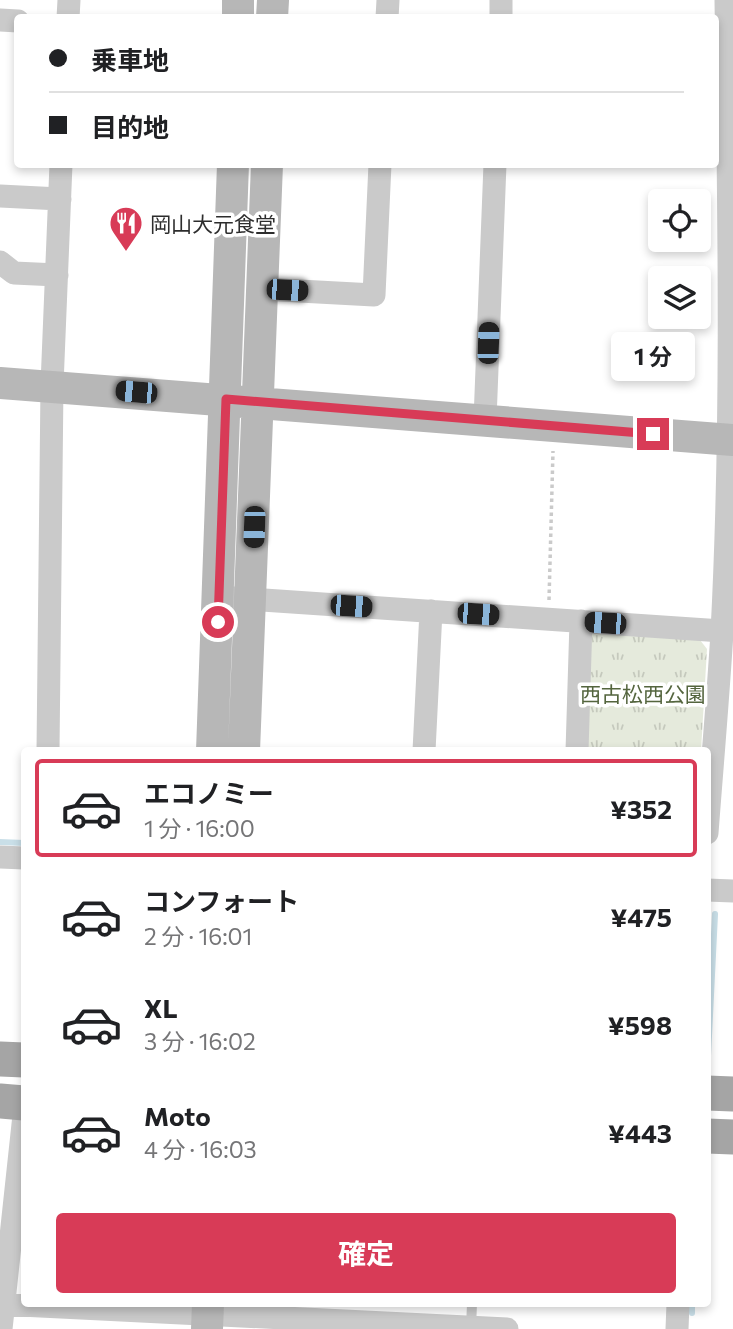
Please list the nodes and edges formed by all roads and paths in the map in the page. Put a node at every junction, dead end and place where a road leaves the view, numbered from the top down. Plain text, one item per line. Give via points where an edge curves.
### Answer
1 (726, 0) edge
2 (232, 11) edge
3 (207, 14) edge
4 (726, 132) edge
5 (61, 168) edge
6 (233, 168) edge
7 (267, 168) edge
8 (380, 168) edge
9 (495, 168) edge
10 (0, 196) edge
11 (60, 199) junction
12 (730, 220) edge
13 (0, 262) edge
14 (57, 275) junction
15 (262, 289) junction
16 (0, 383) edge
17 (52, 385) junction
18 (226, 399) junction
19 (257, 402) junction
20 (485, 420) junction
21 (554, 426) junction
22 (730, 440) edge
23 (219, 597) junction
24 (251, 599) junction
25 (432, 611) junction
26 (548, 619) junction
27 (581, 621) junction
28 (722, 631) junction
29 (48, 747) edge
30 (212, 747) edge
31 (244, 747) edge
32 (424, 747) edge
33 (577, 747) edge
34 (711, 779) edge
35 (0, 857) edge
36 (21, 858) edge
37 (711, 890) edge
38 (733, 891) edge
39 (0, 1059) edge
40 (21, 1060) edge
41 (711, 1093) edge
42 (733, 1094) edge
43 (0, 1101) edge
44 (21, 1103) edge
45 (711, 1136) edge
46 (733, 1137) edge
47 (21, 1140) edge
48 (1, 1304) edge
49 (21, 1305) edge
50 (57, 1307) edge
51 (472, 1307) edge
52 (678, 1307) edge
53 (208, 1315) edge
54 (398, 1326) edge
55 (471, 1327) edge
56 (1, 1329) edge
57 (507, 1329) edge
58 (677, 1329) edge

1 - 4 street
2 - 3 path
4 - 12 street
5 - 11 street
6 - 18 street
7 - 15 street
8 - 15 street via 374,295
9 - 20 street
10 - 11 street
11 - 14 street
12 - 22 street
13 - 14 street via 14,273
14 - 17 street
15 - 19 street
16 - 17 street
17 - 18 street
17 - 29 street
18 - 19 street
18 - 23 street
19 - 20 street
19 - 24 street
20 - 21 street
21 - 22 street
21 - 26 path
22 - 28 street
23 - 24 street
23 - 30 street
24 - 25 street
24 - 31 street
25 - 26 street
25 - 32 street
26 - 27 street
27 - 28 street
27 - 33 street
28 - 34 street
35 - 36 street
37 - 38 street
39 - 40 main road
41 - 42 main road
43 - 44 main road
45 - 46 main road
47 - 48 street
48 - 49 street
48 - 56 street
50 - 53 street
51 - 55 lane
52 - 58 street
53 - 54 street
54 - 55 street
55 - 57 street

